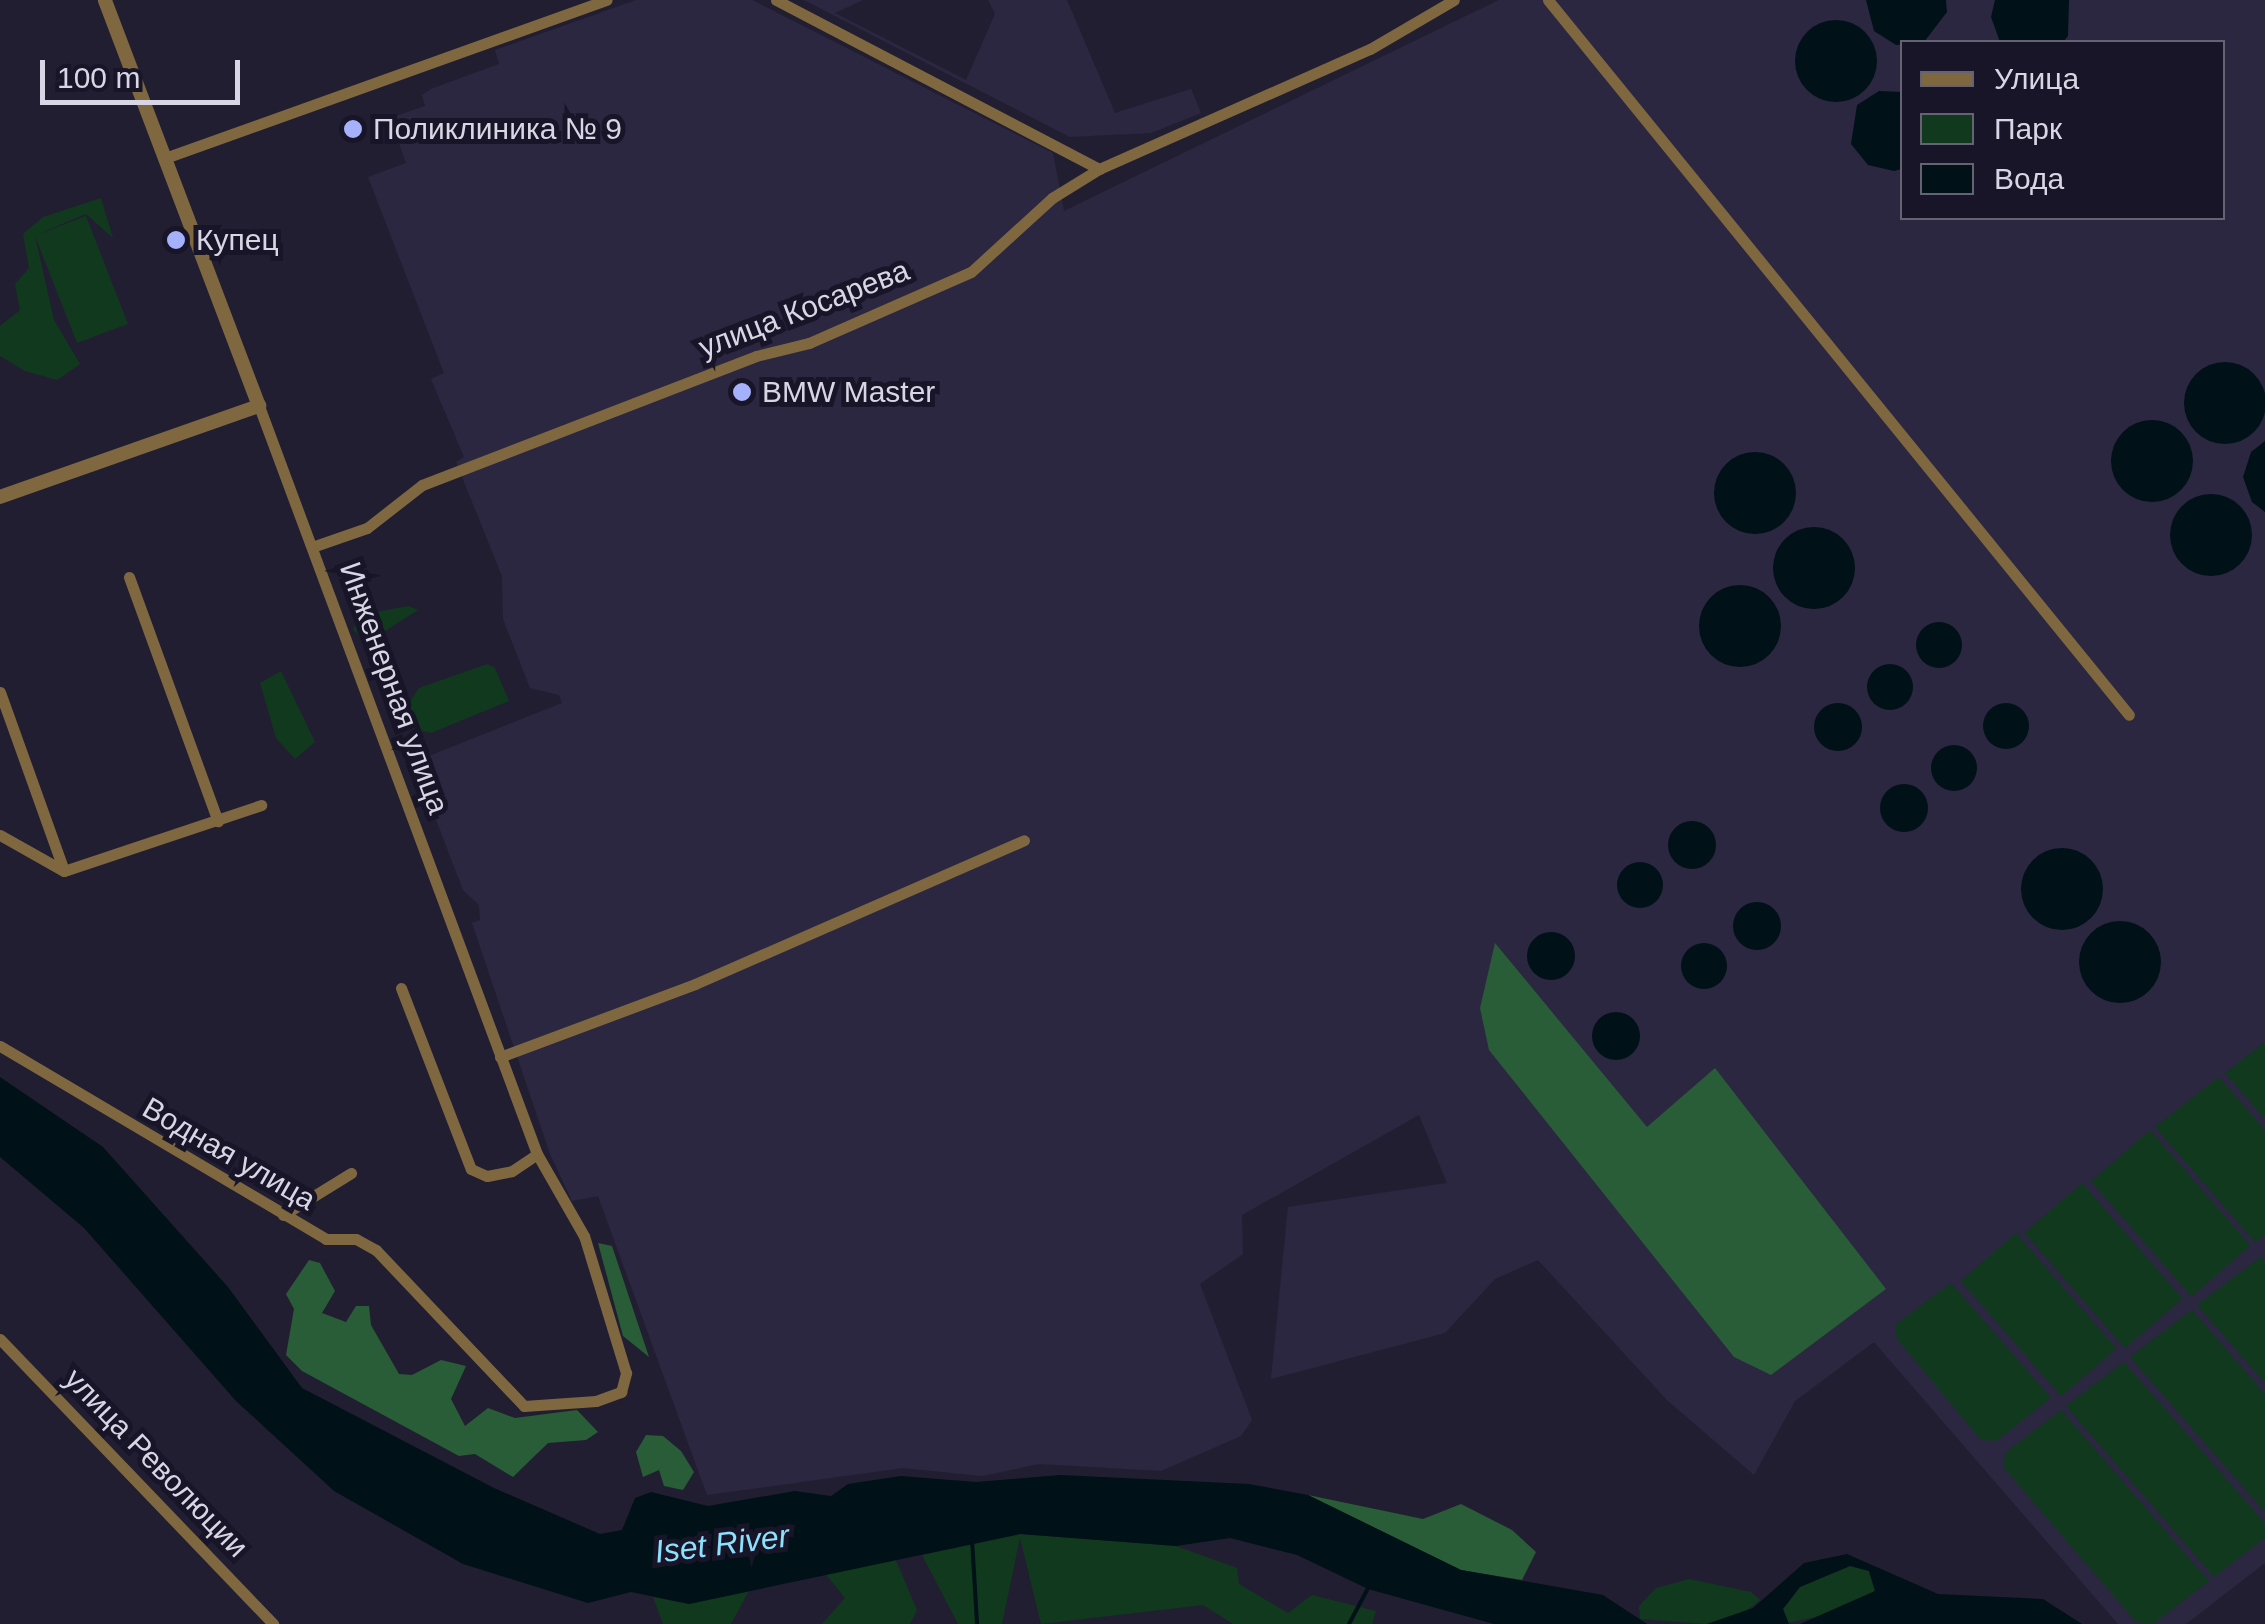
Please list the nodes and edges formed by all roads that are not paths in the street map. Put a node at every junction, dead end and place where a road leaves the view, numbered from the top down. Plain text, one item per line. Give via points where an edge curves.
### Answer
1 (105, 0) edge
2 (607, 0) edge
3 (776, 0) edge
4 (1454, 0) edge
5 (1548, 0) edge
6 (165, 158) junction
7 (1099, 168) junction
8 (260, 406) junction
9 (0, 497) edge
10 (312, 547) junction
11 (129, 577) dead end
12 (0, 692) edge
13 (2129, 715) dead end
14 (262, 805) dead end
15 (218, 821) junction
16 (0, 836) edge
17 (1024, 840) dead end
18 (64, 871) junction
19 (401, 988) dead end
20 (0, 1046) edge
21 (500, 1056) junction
22 (537, 1154) junction
23 (351, 1173) dead end
24 (283, 1215) junction
25 (0, 1339) edge
26 (621, 1392) joint
27 (274, 1624) edge

1 - 6 street, Инженерная улица
2 - 6 street
3 - 7 street
4 - 7 street, улица Косарева via 1370,49
5 - 13 street
6 - 8 street, Инженерная улица
7 - 10 street, улица Косарева via 1052,198 971,272 810,343 756,356 422,484 368,528
8 - 9 street
8 - 10 street, Инженерная улица
10 - 21 street, Инженерная улица
11 - 15 street
12 - 18 street
14 - 15 street
15 - 18 street
16 - 18 street
17 - 21 street via 695,984
19 - 22 street via 472,1170 487,1176 512,1171
20 - 24 street, Водная улица
21 - 22 street, Инженерная улица
22 - 26 street, Инженерная улица via 584,1236 626,1373
23 - 24 street
24 - 26 street, Водная улица via 326,1238 356,1239 376,1250 524,1406 596,1401
25 - 27 street, улица Революции

